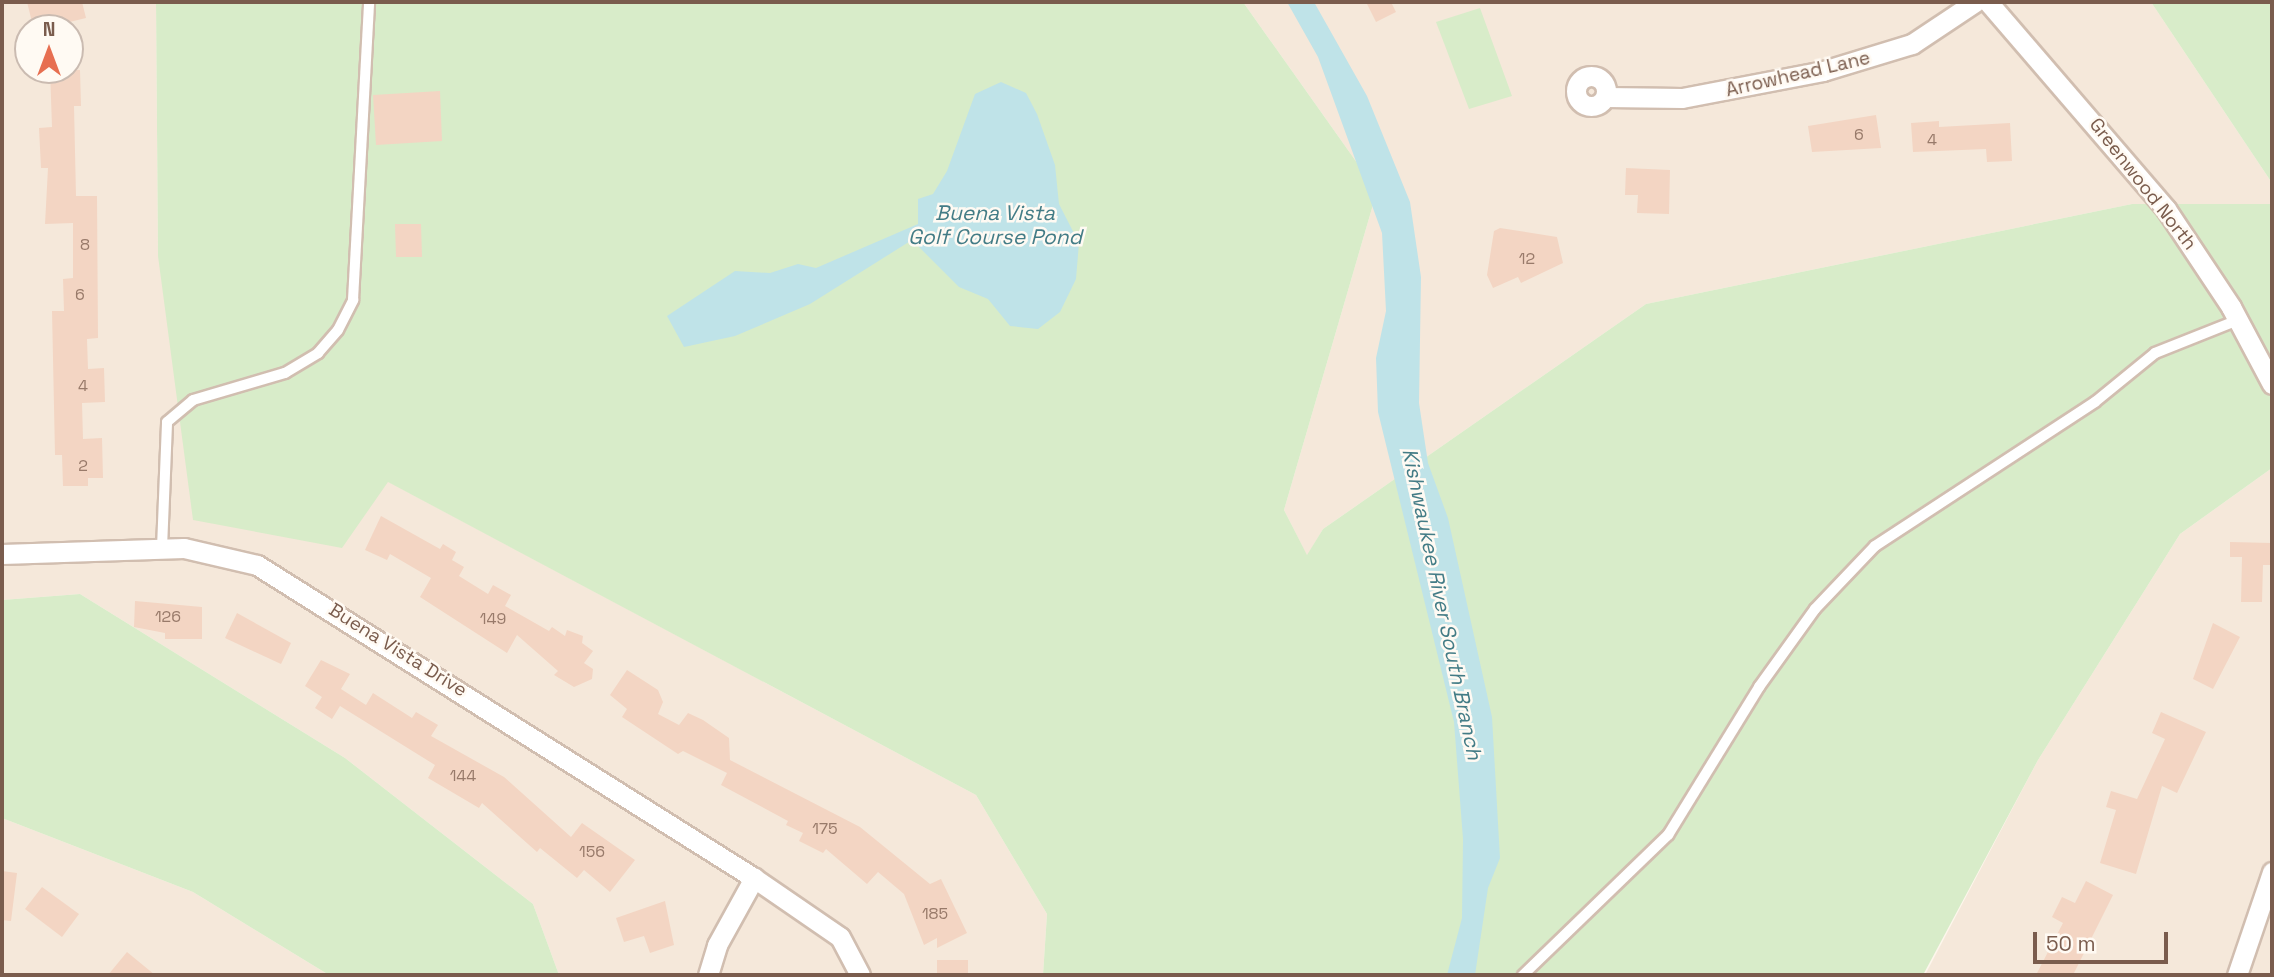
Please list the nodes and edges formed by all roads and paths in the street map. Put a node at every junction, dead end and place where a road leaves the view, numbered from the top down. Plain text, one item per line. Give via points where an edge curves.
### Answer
1 (369, 2) edge
2 (1975, 2) edge
3 (1988, 2) edge
4 (1606, 97) dead end
5 (2238, 320) junction
6 (2272, 384) edge
7 (162, 548) junction
8 (2, 554) edge
9 (2272, 873) edge
10 (754, 878) junction
11 (708, 975) edge
12 (860, 975) edge
13 (1523, 975) edge
14 (2237, 975) edge

1 - 7 lane via 353,300 338,330 318,352 285,373 193,400 167,422
2 - 4 street, Arrowhead Lane via 1912,44 1823,71 1682,98
3 - 5 street, Greenwood North via 2166,209
5 - 6 street, Greenwood North
5 - 13 lane via 2155,353 2095,402 1875,546 1791,642 1668,835
7 - 8 street, Buena Vista Drive
7 - 10 street, Buena Vista Drive via 230,556 285,578
9 - 14 street
10 - 11 street via 717,945
10 - 12 street, Buena Vista Drive via 840,937

